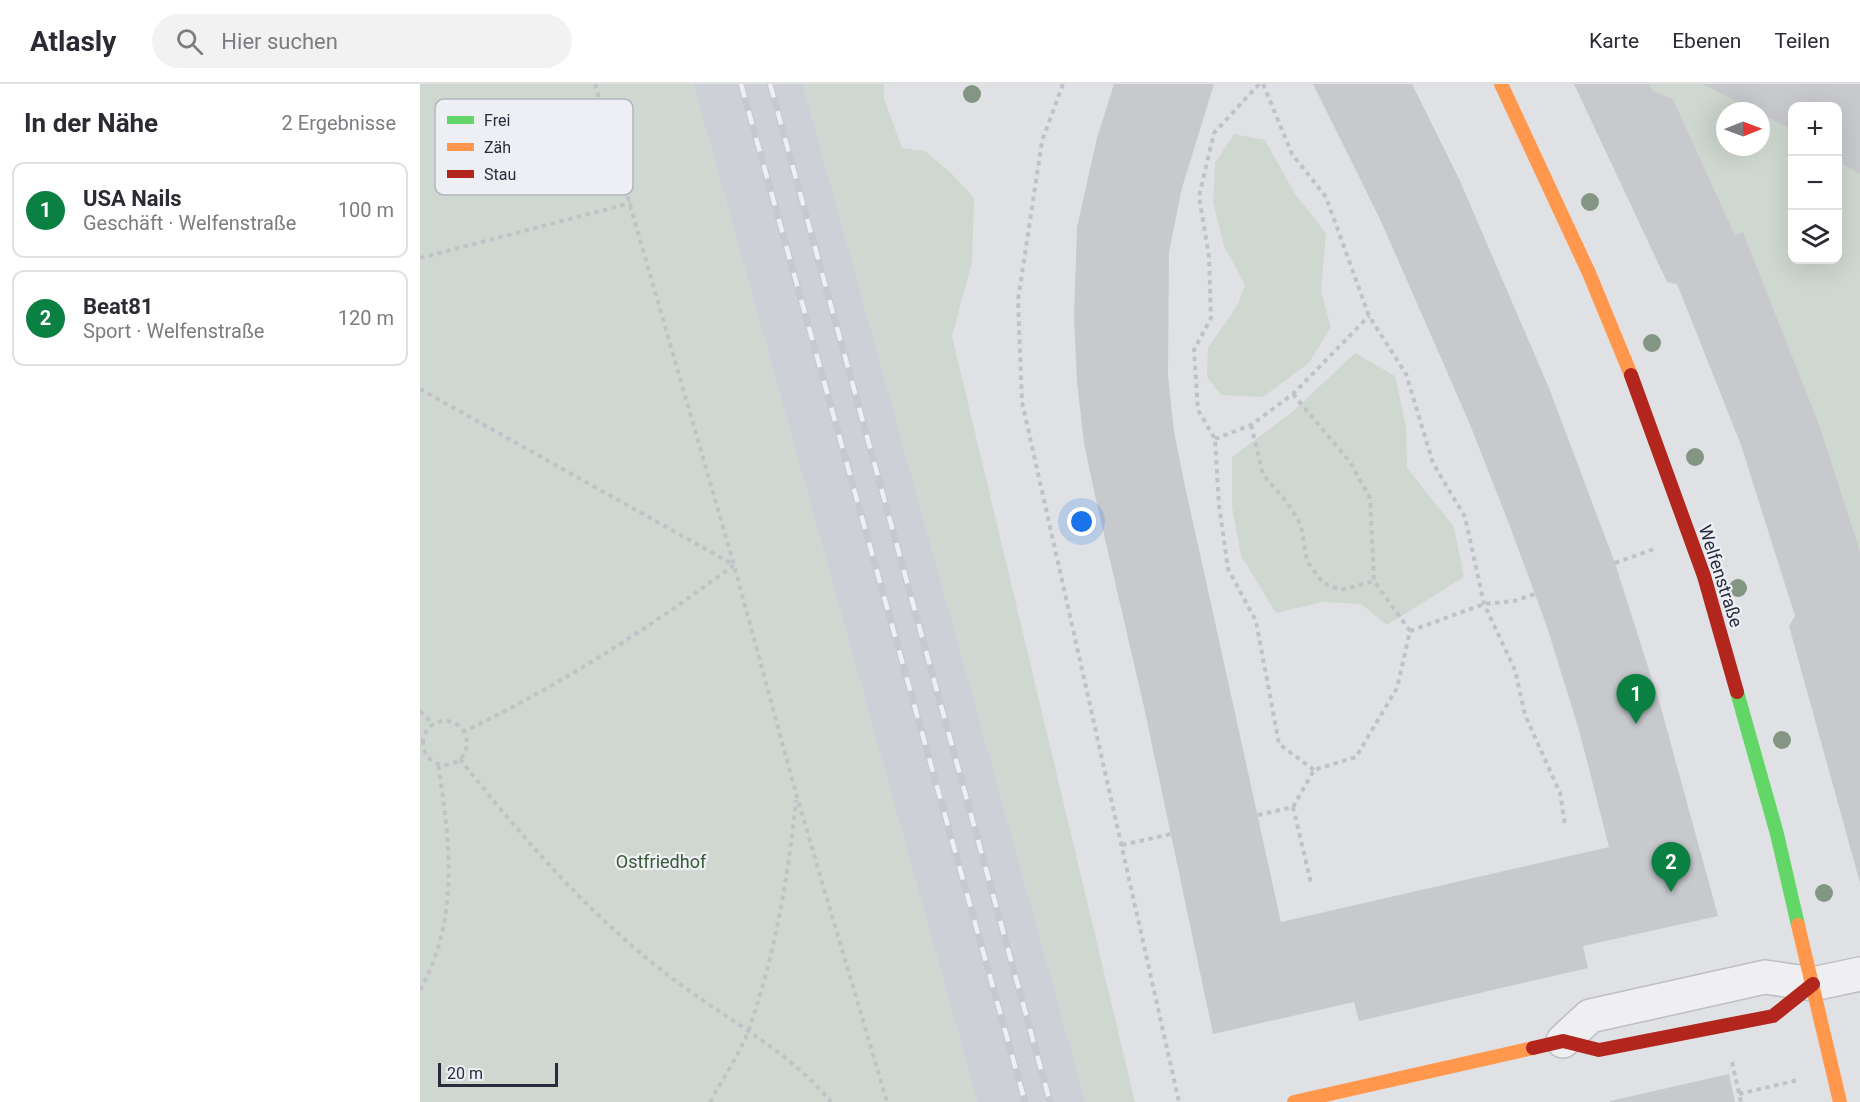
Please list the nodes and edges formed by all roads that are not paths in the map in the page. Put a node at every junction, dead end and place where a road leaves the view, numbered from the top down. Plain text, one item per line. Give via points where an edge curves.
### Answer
1 (1501, 84) edge
2 (1860, 974) edge
3 (1813, 984) junction
4 (1563, 1041) joint
5 (1294, 1102) edge
6 (1840, 1102) edge

1 - 3 street, Welfenstraße via 1607,316 1704,576 1777,834
2 - 3 street
3 - 4 street via 1765,976 1590,1016
3 - 6 street, Welfenstraße
4 - 5 street

